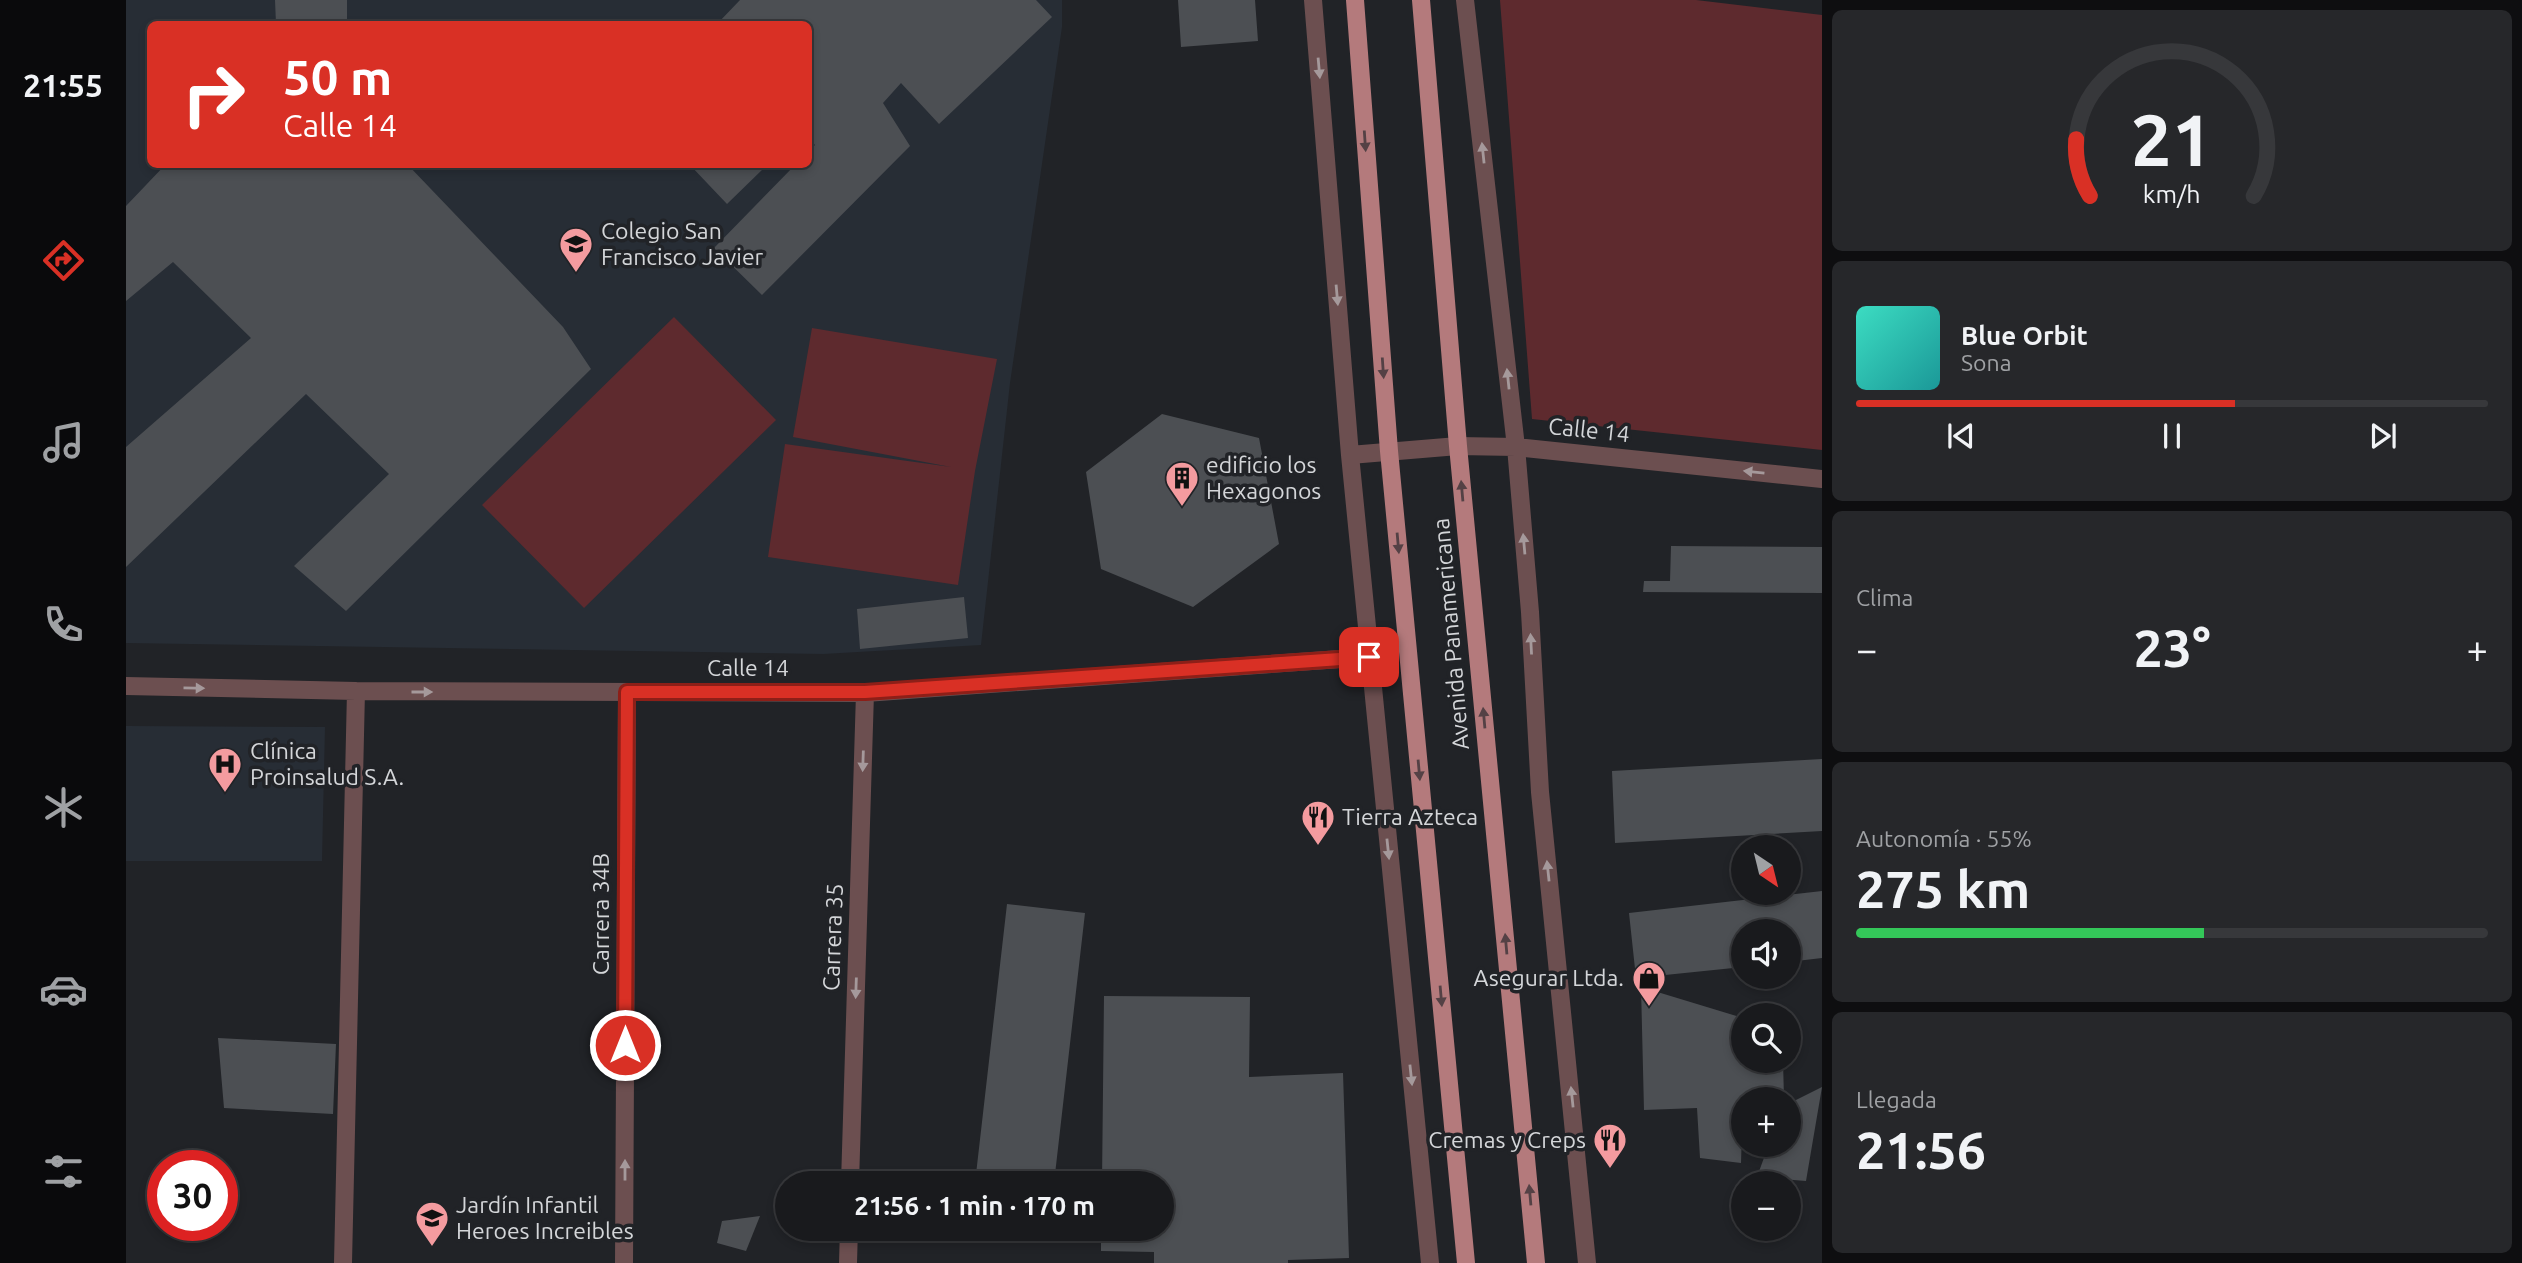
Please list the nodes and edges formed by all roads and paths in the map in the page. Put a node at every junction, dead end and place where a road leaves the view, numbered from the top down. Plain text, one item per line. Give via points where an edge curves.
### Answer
1 (1313, 0) edge
2 (1355, 0) edge
3 (1421, 0) edge
4 (1465, 0) edge
5 (1458, 446) junction
6 (1516, 447) junction
7 (1389, 451) junction
8 (1350, 455) junction
9 (1822, 479) edge
10 (1369, 657) junction
11 (126, 686) edge
12 (356, 691) junction
13 (627, 692) junction
14 (865, 692) junction
15 (850, 1171) edge
16 (849, 1241) edge
17 (343, 1263) edge
18 (624, 1263) edge
19 (848, 1263) edge
20 (1430, 1263) edge
21 (1466, 1263) edge
22 (1536, 1263) edge
23 (1587, 1263) edge

1 -> 8 street
2 -> 7 main road, Avenida Panamericana
3 - 5 main road, Avenida Panamericana
6 -> 4 street
5 - 6 street, Calle 14
5 - 7 street, Calle 14
22 -> 5 main road, Avenida Panamericana
9 -> 6 street, Calle 14
23 -> 6 street via 1540,792
7 - 8 street, Calle 14
7 -> 21 main road, Avenida Panamericana
8 - 10 street
10 - 14 street, Calle 14
10 -> 20 street
11 -> 12 street, Calle 14
12 -> 13 street, Calle 14
12 - 17 street
13 - 14 street, Calle 14
18 -> 13 street, Carrera 34B
14 -> 15 street, Carrera 35
16 - 19 street

